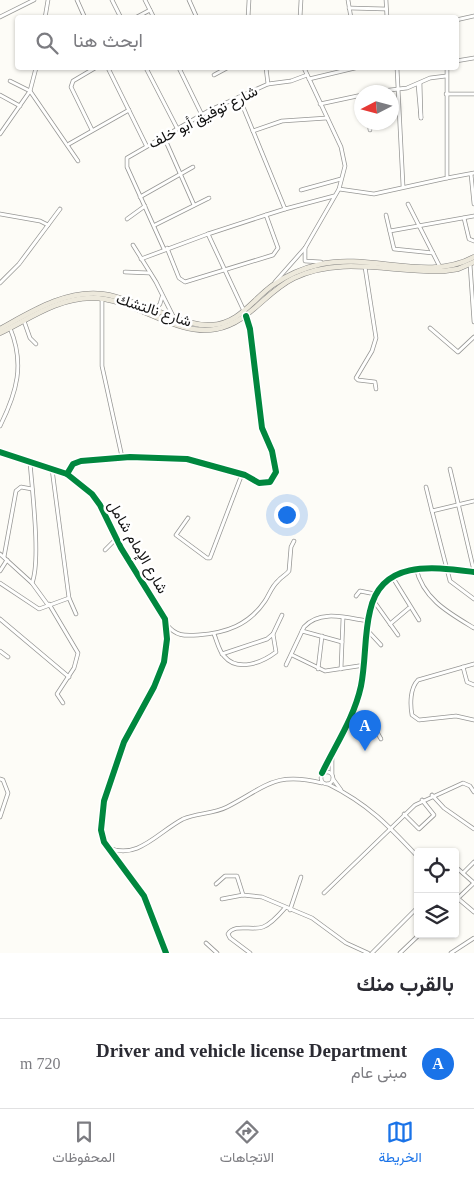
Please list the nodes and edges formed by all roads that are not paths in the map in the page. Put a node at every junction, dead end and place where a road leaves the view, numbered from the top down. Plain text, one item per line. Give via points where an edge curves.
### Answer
1 (34, 0) edge
2 (48, 0) edge
3 (77, 0) edge
4 (112, 0) edge
5 (145, 0) edge
6 (189, 0) edge
7 (249, 0) edge
8 (301, 0) edge
9 (348, 0) edge
10 (386, 0) edge
11 (349, 8) junction
12 (386, 8) junction
13 (150, 10) junction
14 (46, 15) edge
15 (84, 15) edge
16 (120, 15) edge
17 (141, 15) edge
18 (152, 15) edge
19 (196, 15) edge
20 (248, 15) edge
21 (300, 15) edge
22 (350, 15) edge
23 (387, 15) edge
24 (474, 16) edge
25 (0, 17) edge
26 (459, 19) edge
27 (474, 58) edge
28 (459, 60) edge
29 (35, 70) edge
30 (92, 70) edge
31 (109, 70) edge
32 (147, 70) edge
33 (179, 70) edge
34 (223, 70) edge
35 (266, 70) edge
36 (305, 70) edge
37 (347, 70) edge
38 (397, 70) edge
39 (446, 70) edge
40 (214, 75) dead end
41 (307, 75) junction
42 (446, 77) junction
43 (309, 79) junction
44 (10, 81) dead end
45 (268, 84) junction
46 (419, 84) junction
47 (396, 85) edge
48 (399, 89) edge
49 (30, 91) junction
50 (0, 94) edge
51 (446, 94) junction
52 (474, 94) edge
53 (239, 97) junction
54 (354, 97) edge
55 (320, 104) junction
56 (20, 106) junction
57 (129, 110) junction
58 (421, 112) dead end
59 (202, 114) junction
60 (327, 118) junction
61 (177, 128) junction
62 (92, 130) junction
63 (399, 130) edge
64 (253, 131) junction
65 (0, 134) edge
66 (164, 137) junction
67 (68, 144) junction
68 (146, 145) junction
69 (78, 161) dead end
70 (193, 166) dead end
71 (182, 174) junction
72 (473, 174) edge
73 (447, 178) junction
74 (342, 179) junction
75 (403, 186) junction
76 (339, 189) junction
77 (301, 190) dead end
78 (335, 196) junction
79 (140, 197) junction
80 (209, 198) dead end
81 (408, 204) dead end
82 (474, 204) edge
83 (194, 205) junction
84 (145, 206) junction
85 (60, 209) dead end
86 (284, 209) junction
87 (0, 214) edge
88 (266, 215) junction
89 (386, 215) dead end
90 (474, 216) edge
91 (464, 218) junction
92 (127, 219) dead end
93 (48, 225) junction
94 (155, 225) junction
95 (419, 227) junction
96 (390, 231) junction
97 (208, 234) junction
98 (474, 240) edge
99 (133, 245) dead end
100 (305, 248) junction
101 (166, 249) junction
102 (433, 253) junction
103 (474, 257) edge
104 (141, 259) junction
105 (328, 262) junction
106 (472, 263) edge
107 (365, 267) junction
108 (440, 267) junction
109 (224, 271) junction
110 (125, 272) dead end
111 (150, 273) junction
112 (0, 283) edge
113 (271, 286) junction
114 (162, 294) junction
115 (102, 299) junction
116 (146, 310) junction
117 (154, 311) junction
118 (245, 314) junction
119 (174, 317) junction
120 (24, 321) junction
121 (474, 322) edge
122 (10, 328) junction
123 (430, 328) dead end
124 (0, 329) edge
125 (0, 333) edge
126 (474, 336) edge
127 (36, 344) dead end
128 (376, 389) dead end
129 (0, 426) edge
130 (0, 452) edge
131 (122, 457) junction
132 (30, 462) junction
133 (52, 469) junction
134 (450, 469) dead end
135 (68, 474) junction
136 (243, 474) junction
137 (426, 487) dead end
138 (32, 489) junction
139 (474, 501) edge
140 (458, 504) junction
141 (432, 511) junction
142 (188, 518) dead end
143 (117, 538) junction
144 (294, 541) dead end
145 (105, 550) dead end
146 (0, 554) edge
147 (6, 559) junction
148 (416, 568) junction
149 (446, 570) junction
150 (0, 571) edge
151 (474, 572) edge
152 (393, 578) junction
153 (0, 583) edge
154 (32, 583) junction
155 (375, 594) junction
156 (356, 596) dead end
157 (69, 598) junction
158 (373, 600) junction
159 (474, 600) edge
160 (48, 605) junction
161 (409, 608) junction
162 (76, 614) dead end
163 (282, 616) dead end
164 (343, 618) junction
165 (0, 619) edge
166 (419, 620) dead end
167 (368, 622) junction
168 (166, 624) junction
169 (390, 624) junction
170 (474, 628) edge
171 (367, 630) junction
172 (302, 631) junction
173 (214, 634) junction
174 (273, 634) junction
175 (398, 635) dead end
176 (322, 636) junction
177 (342, 642) junction
178 (381, 645) dead end
179 (0, 650) edge
180 (222, 654) junction
181 (292, 655) junction
182 (8, 657) dead end
183 (474, 664) edge
184 (286, 665) dead end
185 (364, 665) junction
186 (463, 667) junction
187 (342, 668) junction
188 (318, 669) junction
189 (69, 677) junction
190 (474, 685) edge
191 (63, 703) dead end
192 (353, 712) junction
193 (474, 720) edge
194 (381, 739) dead end
195 (332, 756) junction
196 (321, 774) junction
197 (333, 776) junction
198 (0, 779) edge
199 (312, 780) junction
200 (322, 783) junction
201 (328, 784) junction
202 (341, 790) junction
203 (474, 792) edge
204 (432, 795) junction
205 (422, 800) junction
206 (404, 814) junction
207 (0, 817) edge
208 (390, 828) junction
209 (474, 829) edge
210 (108, 848) junction
211 (414, 853) edge
212 (474, 862) edge
213 (459, 870) edge
214 (463, 873) junction
215 (300, 877) dead end
216 (474, 883) edge
217 (216, 884) dead end
218 (324, 893) dead end
219 (243, 895) junction
220 (459, 896) edge
221 (222, 899) dead end
222 (459, 901) edge
223 (285, 908) junction
224 (290, 910) junction
225 (414, 911) edge
226 (474, 912) edge
227 (416, 938) edge
228 (474, 938) edge
229 (206, 943) dead end
230 (247, 952) edge
231 (166, 953) edge
232 (218, 953) edge
233 (368, 953) edge
234 (372, 953) edge
235 (400, 953) edge
236 (451, 953) edge

1 - 25 street
2 - 14 street
3 - 15 street
4 - 16 street
5 - 13 street
6 - 19 street
7 - 20 street
8 - 21 street
9 - 11 street
10 - 12 street
11 - 12 street
11 - 22 street
12 - 23 street
13 - 17 street
13 - 18 street
24 - 26 street
27 - 28 street
29 - 49 street
30 - 62 street via 73,81 71,87
31 - 57 street
32 - 61 street
33 - 59 street
34 - 40 street
35 - 45 street, شارع توفيق أبو خلف
36 - 41 street
37 - 43 street
38 - 47 street
39 - 42 street
41 - 43 street
41 - 45 street
42 - 46 street
42 - 51 street
43 - 55 street
44 - 49 street
45 - 53 street, شارع توفيق أبو خلف
46 - 48 street
46 - 58 street
49 - 56 street
49 - 67 street
50 - 56 street
51 - 52 street
51 - 73 street
53 - 59 street, شارع توفيق أبو خلف
53 - 64 street
54 - 55 street
55 - 60 street
56 - 65 street
57 - 62 street
57 - 68 street
59 - 61 street, شارع توفيق أبو خلف
60 - 64 street via 282,121
60 - 74 street via 345,159
61 - 66 street, شارع توفيق أبو خلف
62 - 67 street
63 - 75 street
64 - 86 street
66 - 68 street, شارع توفيق أبو خلف
66 - 71 street
67 - 69 street
68 - 79 street, شارع توفيق أبو خلف via 126,161
70 - 71 street
71 - 79 street
71 - 83 street
72 - 73 street
72 - 82 street
73 - 75 street
74 - 76 street
74 - 77 street
75 - 76 street via 374,194
76 - 78 street
78 - 86 street
78 - 100 street
79 - 84 street
80 - 83 street
81 - 95 street
83 - 94 street
84 - 92 street
84 - 94 street
85 - 93 street
86 - 88 street
87 - 93 street
88 - 97 street
88 - 109 street via 278,245 277,252
89 - 96 street
90 - 91 street
91 - 95 street
91 - 98 street via 469,239
93 - 112 street via 20,264
94 - 101 street
95 - 96 street
95 - 102 street
96 - 102 street via 395,249
97 - 101 street
97 - 109 street
99 - 104 street
100 - 105 street via 306,261
100 - 113 street
101 - 104 street
101 - 109 street via 183,281
102 - 108 street
103 - 108 main road, شارع نالتشك via 457,265
104 - 111 street
105 - 108 main road, شارع نالتشك
105 - 113 main road, شارع نالتشك via 296,272
106 - 107 main road, شارع نالتشك via 437,272
106 - 121 street
107 - 118 main road, شارع نالتشك via 332,266 303,274 275,289
107 - 128 street via 376,338 356,378 375,382
109 - 118 street
110 - 111 street
111 - 114 street
113 - 118 main road, شارع نالتشك
114 - 117 street
114 - 119 street
115 - 116 main road, شارع نالتشك
115 - 120 main road, شارع نالتشك via 64,302
115 - 131 street via 102,366
116 - 117 main road, شارع نالتشك
116 - 118 main road, شارع نالتشك via 184,326 208,330 228,326
116 - 124 main road, شارع نالتشك via 103,294 80,294 53,302
117 - 119 main road, شارع نالتشك
118 - 119 main road, شارع نالتشك via 211,325
118 - 136 street via 250,329 262,428 272,451 276,472 266,484
120 - 122 main road, شارع نالتشك
120 - 127 street via 30,338
122 - 125 main road, شارع نالتشك
122 - 129 street via 18,355 19,375 14,396
123 - 126 street via 458,352
130 - 132 street, شارع الإمام شامل
131 - 135 street via 77,462
131 - 136 street via 187,459
132 - 133 street, شارع الإمام شامل
132 - 138 street
133 - 135 street, شارع الإمام شامل
133 - 157 street
134 - 140 street
135 - 143 street, شارع الإمام شامل via 96,499
136 - 142 street via 210,558 176,535
137 - 141 street
138 - 147 street via 21,486 16,491
138 - 154 street via 36,566
139 - 140 street
140 - 141 street
140 - 151 street
141 - 149 street
143 - 145 street
143 - 168 street, شارع الإمام شامل
144 - 173 street via 289,571 276,582 257,613 231,630
146 - 147 street
147 - 150 street
147 - 154 street
148 - 149 street
148 - 152 street
148 - 170 street via 424,588 437,604
149 - 151 street
149 - 159 street via 452,584
152 - 155 street
152 - 161 street
153 - 160 street via 36,608
154 - 160 street
155 - 156 street via 360,591
155 - 158 street
157 - 160 street
157 - 162 street
158 - 167 street
158 - 169 street
160 - 189 street via 78,651
161 - 166 street
161 - 169 street
163 - 174 street
164 - 167 street
164 - 172 street via 316,618 308,621
164 - 177 street
165 - 189 street
167 - 171 street
168 - 173 street via 177,634
168 - 210 street via 164,662 124,742 104,802 102,830
169 - 175 street
171 - 178 street
171 - 185 street
172 - 176 street
172 - 181 street
173 - 180 street
174 - 180 street via 254,645
174 - 180 street via 276,652 256,664 232,662
176 - 177 street
176 - 188 street
177 - 187 street
179 - 182 street
181 - 184 street
181 - 188 street
183 - 186 street
185 - 187 street
185 - 192 street
186 - 190 street via 467,682
186 - 193 street via 426,676 416,682 411,711 414,717 423,721 456,716
187 - 188 street via 326,672
189 - 191 street via 57,694
192 - 194 street via 370,720
192 - 195 street
195 - 196 street
195 - 197 street
196 - 197 street via 326,771
196 - 199 street
196 - 200 street
197 - 201 street
197 - 202 street
198 - 207 street via 8,793
199 - 200 street
199 - 210 street via 286,778 274,781 227,807 182,820 136,850 123,852
200 - 201 street
201 - 202 street
202 - 208 street via 361,801
203 - 204 street via 463,783
204 - 205 street
204 - 209 street via 444,808
205 - 206 street
205 - 206 street via 434,815 422,829 418,829
206 - 208 street
208 - 211 street
208 - 218 street
210 - 231 street via 140,890
212 - 214 street
213 - 214 street
214 - 216 street
215 - 224 street
216 - 220 street
217 - 219 street via 226,876 237,876
219 - 221 street
219 - 223 street via 262,897
222 - 226 street
223 - 224 street
223 - 230 street via 261,927 230,931 230,938
224 - 233 street via 312,918 346,943
225 - 234 street
227 - 235 street
228 - 236 street
229 - 232 street

